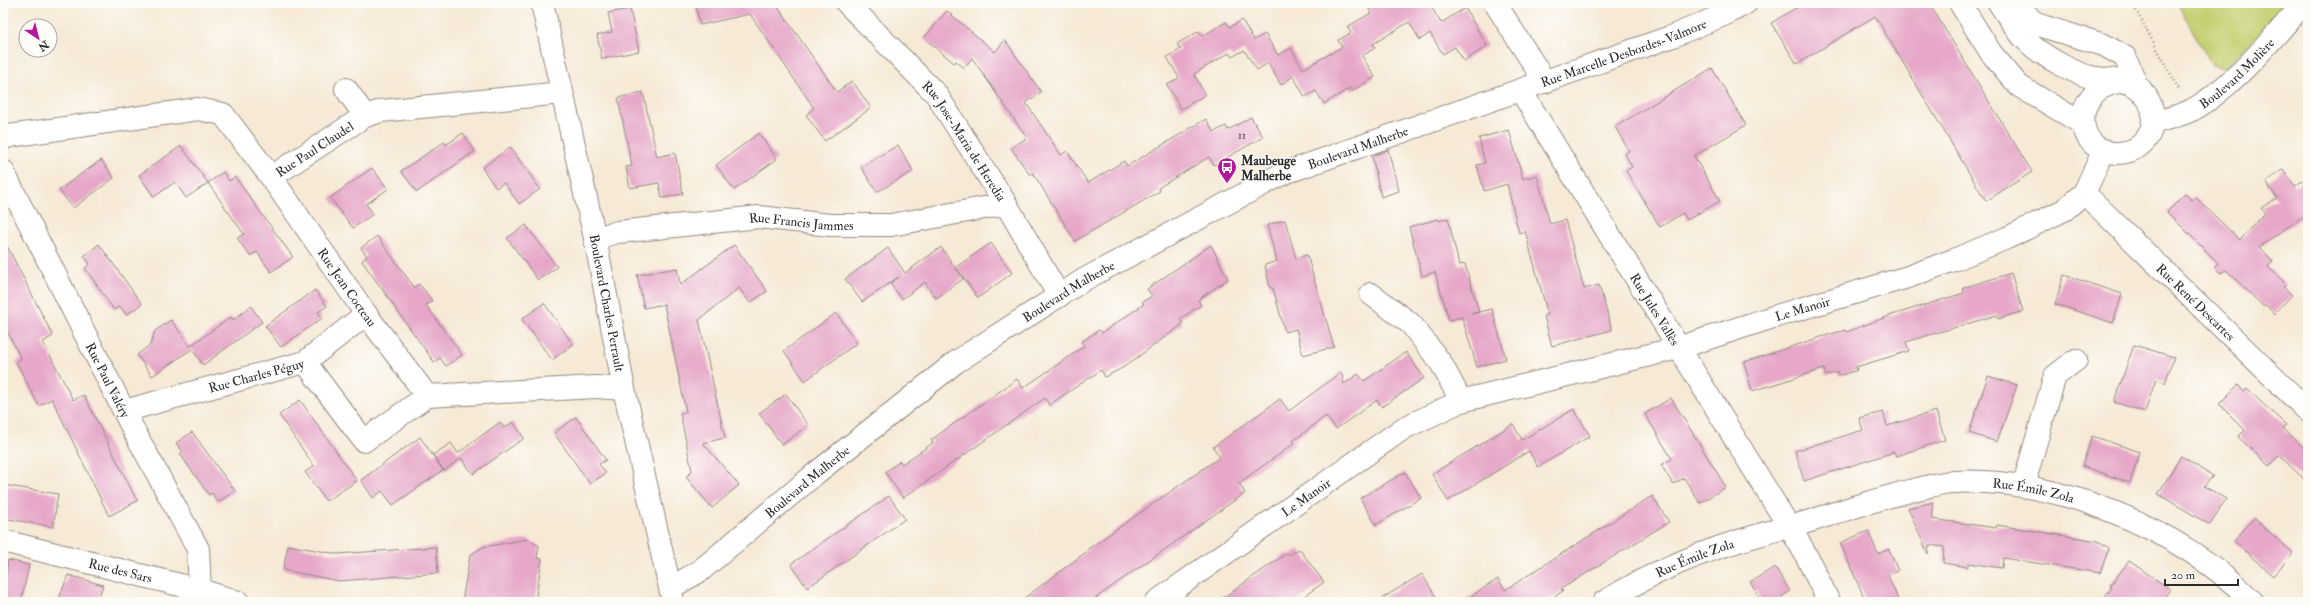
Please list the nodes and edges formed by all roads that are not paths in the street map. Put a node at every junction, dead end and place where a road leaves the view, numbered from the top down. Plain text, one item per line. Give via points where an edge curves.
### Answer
1 (542, 3) edge
2 (847, 3) edge
3 (1495, 3) edge
4 (1746, 3) edge
5 (1960, 3) edge
6 (1975, 3) edge
7 (1999, 3) edge
8 (2018, 3) edge
9 (2304, 3) edge
10 (1545, 82) junction
11 (2128, 84) junction
12 (346, 89) dead end
13 (1521, 91) junction
14 (562, 93) junction
15 (2037, 97) junction
16 (365, 116) junction
17 (2154, 122) junction
18 (2083, 124) junction
19 (3, 139) edge
20 (2104, 150) junction
21 (3, 171) edge
22 (272, 177) junction
23 (2084, 193) junction
24 (1006, 204) junction
25 (595, 238) junction
26 (1371, 294) dead end
27 (1060, 296) junction
28 (366, 314) junction
29 (1678, 348) junction
30 (2076, 360) dead end
31 (305, 362) junction
32 (624, 389) junction
33 (427, 396) junction
34 (1461, 401) junction
35 (124, 411) junction
36 (2308, 411) edge
37 (2026, 486) junction
38 (1790, 527) junction
39 (3, 541) edge
40 (200, 590) junction
41 (672, 595) edge
42 (1630, 596) edge
43 (238, 602) edge
44 (1156, 602) edge
45 (1604, 602) edge
46 (1829, 602) edge
47 (2253, 602) edge

1 - 14 street, Boulevard Charles Perrault
2 - 24 street, Rue Jose-Maria de Heredia via 936,94
3 - 10 street
4 - 10 street, Rue Marcelle Desbordes-Valmore via 1673,36
5 - 15 street via 1991,53 2019,86
6 - 15 street
7 - 11 street via 2028,42 2047,55 2071,70 2090,77
8 - 11 street via 2031,20 2042,26 2104,45 2125,57
9 - 17 street, Boulevard Molière via 2262,51 2206,102 2190,111
10 - 13 street, Rue Marcelle Desbordes-Valmore
11 - 17 street via 2147,96 2153,108
11 - 18 street via 2106,84 2096,90 2085,105
12 - 16 street
13 - 27 street, Boulevard Malherbe via 1282,174 1085,279
13 - 29 street, Rue Jules Vallès
14 - 16 street, Rue Paul Claudel via 381,111
14 - 25 street, Boulevard Charles Perrault
15 - 18 street
16 - 22 street, Rue Paul Claudel
17 - 20 street via 2150,134 2142,145 2117,153
18 - 20 street via 2094,144
19 - 22 street, Rue Paul Claudel via 9,136 198,109 223,114
20 - 23 street, Le Manoir
21 - 35 street, Rue Paul Valéry
22 - 28 street, Rue Jean Cocteau
23 - 29 street, Le Manoir via 2064,210 1956,259 1908,277
23 - 36 street, Rue René Descartes
24 - 25 street, Rue Francis Jammes via 891,225 830,225 759,217 618,232
24 - 27 street, Rue Jose-Maria de Heredia
25 - 32 street, Boulevard Charles Perrault
26 - 34 street via 1411,324 1441,363
27 - 41 street, Boulevard Malherbe via 956,362 815,474
28 - 31 street
28 - 33 street, Rue Jean Cocteau
29 - 34 street, Le Manoir
29 - 38 street, Rue Jules Vallès
30 - 37 street via 2056,376 2026,473
31 - 33 street, Rue Charles Péguy via 364,441
31 - 35 street, Rue Charles Péguy
32 - 33 street via 596,387
32 - 41 street, Boulevard Charles Perrault
34 - 44 street, Le Manoir via 1404,428 1361,456
35 - 40 street, Rue Paul Valéry via 198,549
37 - 38 street, Rue Émile Zola via 1952,482 1889,496
37 - 47 street, Rue Émile Zola via 2132,518 2212,567
38 - 42 street, Rue Émile Zola via 1699,554 1655,573
38 - 46 street
39 - 40 street, Rue des Sars
40 - 43 street, Rue des Sars
42 - 45 street, Rue Émile Zola

